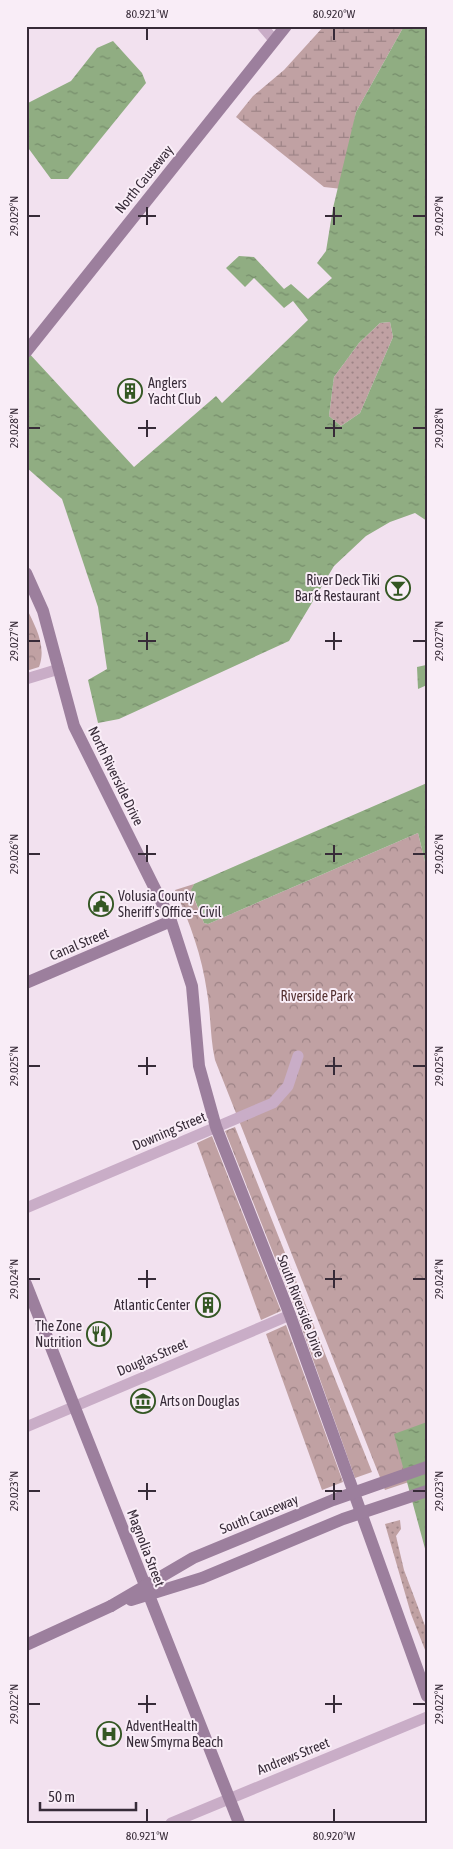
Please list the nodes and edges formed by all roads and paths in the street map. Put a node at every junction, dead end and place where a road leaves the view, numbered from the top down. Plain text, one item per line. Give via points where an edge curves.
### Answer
1 (262, 26) edge
2 (286, 26) edge
3 (274, 40) junction
4 (26, 352) edge
5 (26, 573) edge
6 (59, 669) junction
7 (26, 680) edge
8 (171, 920) junction
9 (26, 983) edge
10 (298, 1056) dead end
11 (216, 1127) junction
12 (26, 1208) edge
13 (26, 1284) edge
14 (290, 1315) junction
15 (75, 1406) junction
16 (26, 1427) edge
17 (427, 1467) edge
18 (427, 1490) edge
19 (112, 1606) junction
20 (26, 1645) edge
21 (427, 1696) edge
22 (427, 1717) edge
23 (228, 1798) junction
24 (171, 1823) edge
25 (238, 1823) edge

1 - 3 street
2 - 3 main road, North Causeway
3 - 4 main road, North Causeway
5 - 6 main road, North Riverside Drive via 43,611
6 - 7 street
6 - 8 main road, North Riverside Drive via 74,726
8 - 9 main road, Canal Street
8 - 11 main road, South Riverside Drive via 192,986 200,1066
10 - 11 street, Downing Street via 288,1086 273,1102
11 - 12 street, Downing Street
11 - 14 main road, South Riverside Drive
13 - 15 main road, Magnolia Street
14 - 15 street, Douglas Street
14 - 21 main road, South Riverside Drive
15 - 16 street, Douglas Street
15 - 23 main road, Magnolia Street
17 - 19 main road, South Causeway, bridge via 333,1500 193,1558
18 - 19 main road, South Causeway, bridge via 343,1519 202,1578
19 - 20 main road, South Causeway
22 - 23 street, Andrews Street
23 - 24 street, Andrews Street
23 - 25 main road, Magnolia Street

